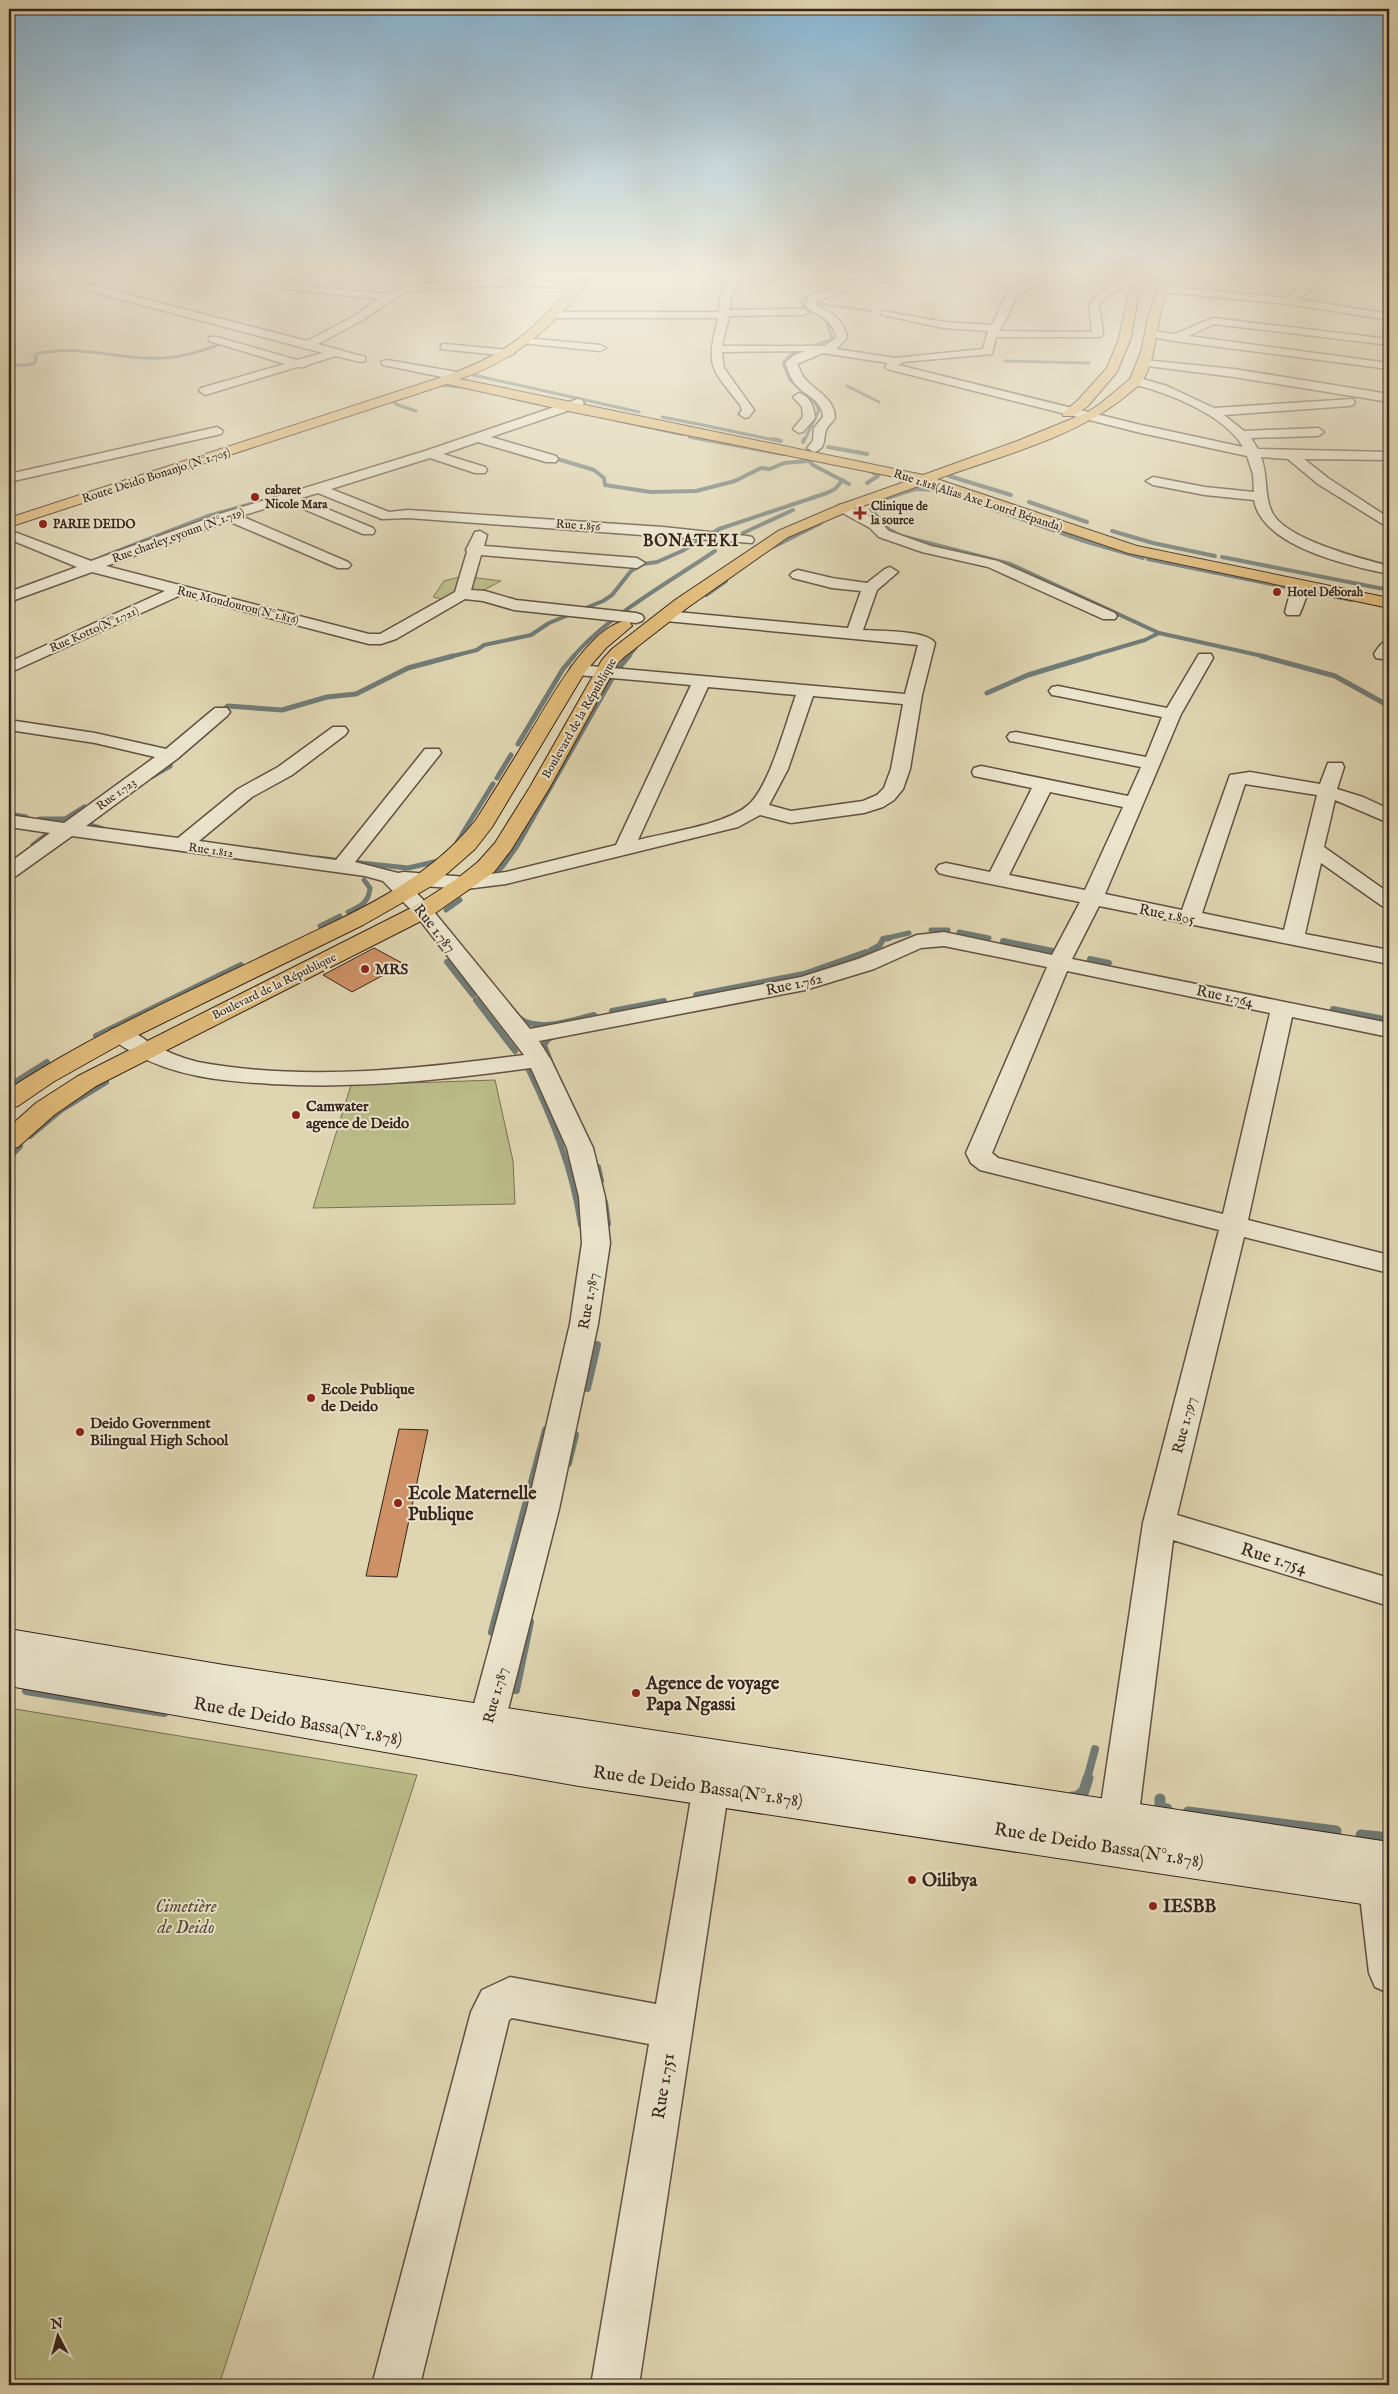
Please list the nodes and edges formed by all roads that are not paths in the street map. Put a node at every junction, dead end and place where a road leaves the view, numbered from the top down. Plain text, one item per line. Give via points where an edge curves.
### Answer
1 (227, 385) edge
2 (431, 385) edge
3 (482, 385) edge
4 (731, 385) edge
5 (803, 385) edge
6 (961, 385) edge
7 (1101, 385) edge
8 (1132, 385) edge
9 (1150, 385) edge
10 (1307, 385) edge
11 (792, 390) dead end
12 (205, 391) dead end
13 (1389, 398) edge
14 (573, 405) junction
15 (1070, 412) junction
16 (1210, 412) junction
17 (745, 414) dead end
18 (1091, 416) junction
19 (1036, 424) dead end
20 (799, 429) dead end
21 (217, 431) dead end
22 (1318, 432) dead end
23 (1242, 435) junction
24 (479, 438) junction
25 (1001, 438) dead end
26 (814, 448) junction
27 (1252, 453) junction
28 (430, 454) junction
29 (1291, 455) junction
30 (1389, 456) edge
31 (550, 459) dead end
32 (480, 470) dead end
33 (907, 477) junction
34 (9, 478) edge
35 (1153, 481) dead end
36 (946, 487) junction
37 (320, 489) junction
38 (1261, 497) junction
39 (289, 498) junction
40 (844, 508) junction
41 (228, 516) junction
42 (488, 519) junction
43 (9, 523) edge
44 (1389, 524) edge
45 (368, 531) dead end
46 (9, 534) edge
47 (747, 540) junction
48 (473, 550) junction
49 (637, 563) dead end
50 (343, 565) dead end
51 (92, 567) junction
52 (1389, 570) edge
53 (890, 572) dead end
54 (798, 575) dead end
55 (1304, 587) junction
56 (870, 588) junction
57 (179, 590) junction
58 (462, 594) junction
59 (1389, 595) edge
60 (9, 597) edge
61 (1389, 603) edge
62 (1292, 612) dead end
63 (625, 616) junction
64 (666, 616) junction
65 (1109, 616) dead end
66 (854, 633) junction
67 (1205, 658) dead end
68 (9, 668) edge
69 (578, 670) junction
70 (604, 673) junction
71 (702, 681) junction
72 (806, 690) junction
73 (1058, 691) dead end
74 (912, 700) junction
75 (221, 712) dead end
76 (1172, 714) junction
77 (9, 725) edge
78 (339, 731) dead end
79 (1016, 737) dead end
80 (432, 754) dead end
81 (170, 755) junction
82 (1152, 764) junction
83 (1335, 767) dead end
84 (981, 772) dead end
85 (1044, 784) junction
86 (1327, 791) junction
87 (1134, 802) junction
88 (757, 808) junction
89 (1389, 817) edge
90 (9, 821) edge
91 (66, 830) junction
92 (181, 846) junction
93 (624, 849) junction
94 (1315, 850) junction
95 (341, 867) junction
96 (946, 869) dead end
97 (9, 872) edge
98 (390, 877) junction
99 (997, 879) junction
100 (428, 880) junction
101 (466, 884) junction
102 (1092, 899) junction
103 (414, 902) junction
104 (1389, 902) edge
105 (1190, 918) junction
106 (1293, 938) junction
107 (288, 954) junction
108 (1389, 957) edge
109 (1060, 961) junction
110 (310, 968) junction
111 (1282, 1008) junction
112 (1389, 1030) edge
113 (120, 1034) junction
114 (524, 1037) junction
115 (147, 1052) junction
116 (539, 1060) junction
117 (9, 1100) edge
118 (12, 1134) edge
119 (1234, 1224) junction
120 (1389, 1264) edge
121 (1159, 1523) junction
122 (1389, 1592) edge
123 (9, 1644) edge
124 (9, 1670) edge
125 (483, 1738) junction
126 (711, 1787) junction
127 (1118, 1832) junction
128 (1385, 1879) edge
129 (1389, 1973) edge
130 (672, 2028) junction
131 (396, 2385) edge
132 (615, 2385) edge

1 - 12 street
2 - 43 main road, Route Deido Bonanjo (N°1.705)
3 - 14 main road, Rue 1.818(Alias Axe Lourd Bépanda)
4 - 17 street via 746,405 748,410
5 - 26 street via 821,399 829,412
6 - 15 street
7 - 15 main road
8 - 18 main road, Boulevard de la République
9 - 16 street via 1167,389
10 - 13 street
11 - 20 street via 808,406 809,418
13 - 16 street
14 - 24 street, Rue charley eyoum (N°1.719)
14 - 26 main road, Rue 1.818(Alias Axe Lourd Bépanda)
14 - 33 main road, Rue 1.818(Alias Axe Lourd Bépanda)
15 - 18 street
15 - 19 main road
16 - 23 street
18 - 27 street
18 - 33 main road, Boulevard de la République via 1026,443
21 - 34 street
22 - 23 street
23 - 27 street
24 - 28 street, Rue charley eyoum (N°1.719)
24 - 31 street
25 - 33 main road, Boulevard de la République
26 - 33 main road, Rue 1.818(Alias Axe Lourd Bépanda)
27 - 29 street
27 - 38 street via 1261,477
28 - 32 street
28 - 37 street, Rue charley eyoum (N°1.719)
29 - 30 street
29 - 44 street via 1330,486
33 - 36 main road, Rue 1.818(Alias Axe Lourd Bépanda)
33 - 36 main road
33 - 40 main road, Boulevard de la République
33 - 47 main road, Boulevard de la République via 784,521
33 - 59 main road, Rue 1.818(Alias Axe Lourd Bépanda) via 1142,546
35 - 38 street
36 - 55 main road, Rue 1.818(Alias Axe Lourd Bépanda) via 1133,550
37 - 39 street, Rue charley eyoum (N°1.719)
37 - 42 street, Rue 1.856 via 387,516 408,514
38 - 52 street via 1267,517 1293,537 1336,555
39 - 41 street, Rue charley eyoum (N°1.719)
39 - 45 street
40 - 64 main road, Boulevard de la République via 767,543
40 - 65 street via 884,534 927,549 993,564
41 - 50 street
41 - 51 street, Rue charley eyoum (N°1.719)
42 - 47 street, Rue 1.856
42 - 48 street
46 - 51 street, Rue Moudourou(N°1.816)
47 - 63 main road, Boulevard de la République
48 - 49 street
48 - 58 street
51 - 57 street, Rue Moudourou(N°1.816)
51 - 60 street, Rue charley eyoum (N°1.719)
53 - 56 street
54 - 56 street
55 - 61 main road, Rue 1.818(Alias Axe Lourd Bépanda)
55 - 62 street
56 - 66 street
57 - 58 street, Rue Moudourou(N°1.816) via 375,639 390,636
57 - 68 street, Rue Kotto(N°1.721)
58 - 63 street via 514,604
63 - 69 main road, Boulevard de la République
64 - 66 street
64 - 70 main road, Boulevard de la République via 618,653
66 - 74 street via 926,641
67 - 76 street
69 - 70 street
69 - 100 main road, Boulevard de la République via 471,844 456,860
70 - 71 street
70 - 101 main road, Boulevard de la République via 519,823 486,867
71 - 72 street
71 - 93 street
72 - 74 street
72 - 88 street via 779,766
73 - 76 street
74 - 88 street via 899,772 892,789 876,804 791,817
75 - 81 street, Rue 1.723
76 - 82 street
77 - 81 street via 95,738
78 - 92 street via 285,771 245,793
79 - 82 street
80 - 95 street
81 - 91 street, Rue 1.723
82 - 87 street
83 - 86 street
84 - 85 street
85 - 87 street
85 - 99 street
86 - 89 street via 1360,801
86 - 94 street
86 - 105 street via 1250,778 1237,779
87 - 102 street
88 - 93 street, Rue 1.812 via 738,820 711,830
90 - 91 street, Rue 1.812
91 - 92 street, Rue 1.812
91 - 97 street, Rue 1.723
92 - 95 street, Rue 1.812
93 - 101 street, Rue 1.812 via 518,876
94 - 104 street
94 - 106 street
95 - 98 street, Rue 1.812
96 - 99 street, Rue 1.805
98 - 100 street, Rue 1.812
98 - 103 street
99 - 102 street, Rue 1.805
100 - 101 street, Rue 1.812
100 - 103 main road, Boulevard de la République
101 - 103 main road, Boulevard de la République
102 - 105 street, Rue 1.805
102 - 109 street
103 - 107 main road, Boulevard de la République
103 - 110 main road, Boulevard de la République
103 - 114 street, Rue 1.787
105 - 106 street, Rue 1.805
106 - 108 street, Rue 1.805
107 - 110 main road
107 - 113 main road, Boulevard de la République
109 - 111 street, Rue 1.764
109 - 114 street, Rue 1.762 via 958,940 929,940 805,983
109 - 119 street via 980,1157 988,1164
110 - 115 main road, Boulevard de la République
111 - 112 street, Rue 1.764
111 - 119 street, Rue 1.797
113 - 115 street
113 - 117 main road, Boulevard de la République
114 - 116 street, Rue 1.787
115 - 116 street via 184,1066 284,1078 419,1074
115 - 118 main road, Boulevard de la République via 65,1094
116 - 125 street, Rue 1.787 via 580,1148 592,1197 596,1243 584,1324 543,1509
119 - 120 street
119 - 121 street, Rue 1.797
121 - 122 street, Rue 1.754
121 - 127 street, Rue 1.797
123 - 125 main road, Rue de Deido Bassa(N°1.878) via 234,1683
124 - 125 main road, Rue de Deido Bassa(N°1.878)
125 - 126 main road, Rue de Deido Bassa(N°1.878)
125 - 127 main road, Rue de Deido Bassa(N°1.878)
126 - 127 main road, Rue de Deido Bassa(N°1.878)
126 - 130 street, Rue 1.751
127 - 128 main road, Rue de Deido Bassa(N°1.878)
128 - 129 street
130 - 131 street via 510,1997 496,2004 491,2012
130 - 132 street, Rue 1.751

